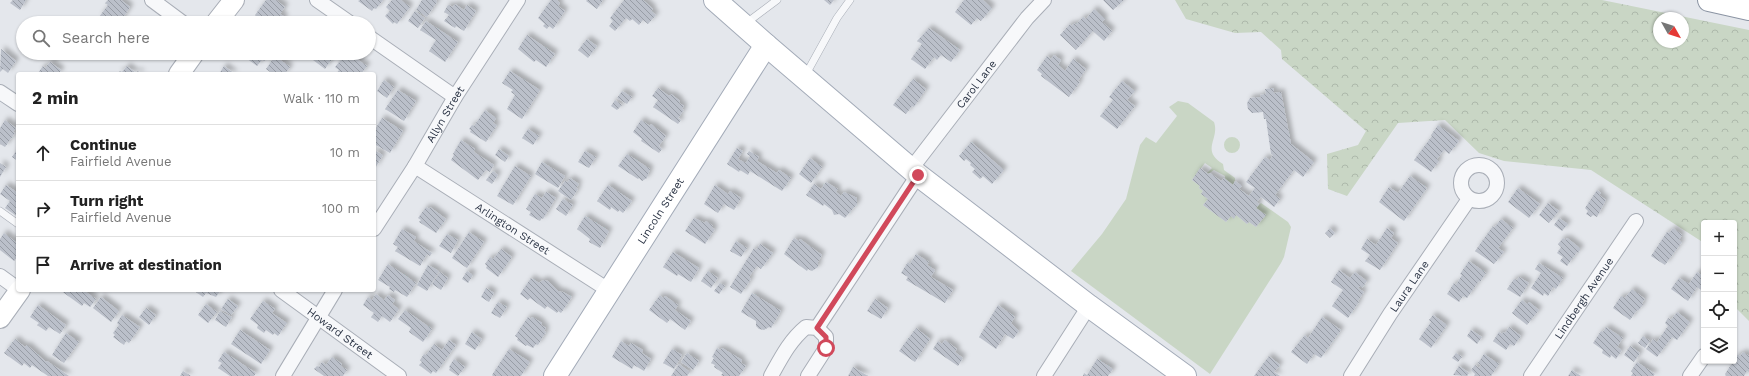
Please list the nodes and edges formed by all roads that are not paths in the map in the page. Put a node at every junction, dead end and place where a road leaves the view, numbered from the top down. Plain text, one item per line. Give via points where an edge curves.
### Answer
1 (152, 0) edge
2 (234, 0) edge
3 (318, 0) edge
4 (518, 0) edge
5 (715, 0) edge
6 (777, 0) edge
7 (850, 0) edge
8 (1044, 0) edge
9 (1709, 0) edge
10 (1749, 9) edge
11 (174, 16) edge
12 (221, 16) edge
13 (340, 16) edge
14 (743, 25) junction
15 (376, 42) edge
16 (766, 46) junction
17 (189, 60) edge
18 (180, 72) edge
19 (804, 78) junction
20 (0, 92) edge
21 (455, 97) junction
22 (16, 103) edge
23 (415, 166) junction
24 (914, 172) junction
25 (1469, 199) dead end
26 (0, 211) edge
27 (1636, 221) dead end
28 (16, 223) edge
29 (376, 226) edge
30 (0, 276) edge
31 (16, 288) edge
32 (610, 291) junction
33 (18, 292) edge
34 (284, 292) edge
35 (334, 292) edge
36 (1089, 306) junction
37 (318, 316) junction
38 (0, 318) edge
39 (817, 328) junction
40 (1701, 360) edge
41 (283, 376) edge
42 (399, 376) edge
43 (556, 376) edge
44 (770, 376) edge
45 (808, 376) edge
46 (1044, 376) edge
47 (1186, 376) edge
48 (1351, 376) edge
49 (1531, 376) edge
50 (1690, 376) edge

1 - 11 street
2 - 12 main road
3 - 13 street
4 - 21 street, Allyn Street
5 - 14 main road
6 - 14 lane
7 - 19 lane via 837,18
8 - 24 street, Carol Lane via 1027,18
9 - 10 main road
14 - 16 main road
15 - 21 street
16 - 19 main road
16 - 32 main road, Lincoln Street
17 - 18 main road
19 - 24 main road
20 - 22 street
21 - 23 street, Allyn Street
23 - 29 street, Allyn Street
23 - 32 street, Arlington Street
24 - 36 main road
24 - 39 street, Carol Lane
25 - 48 street, Laura Lane
26 - 28 lane
27 - 49 street, Lindbergh Avenue
30 - 31 street
32 - 43 main road, Lincoln Street
33 - 38 main road
34 - 37 street, Howard Street
35 - 37 street
36 - 46 street
36 - 47 main road
37 - 41 street
37 - 42 street, Howard Street
39 - 44 street via 806,327 796,335
39 - 45 street via 826,337 826,348
40 - 50 street

